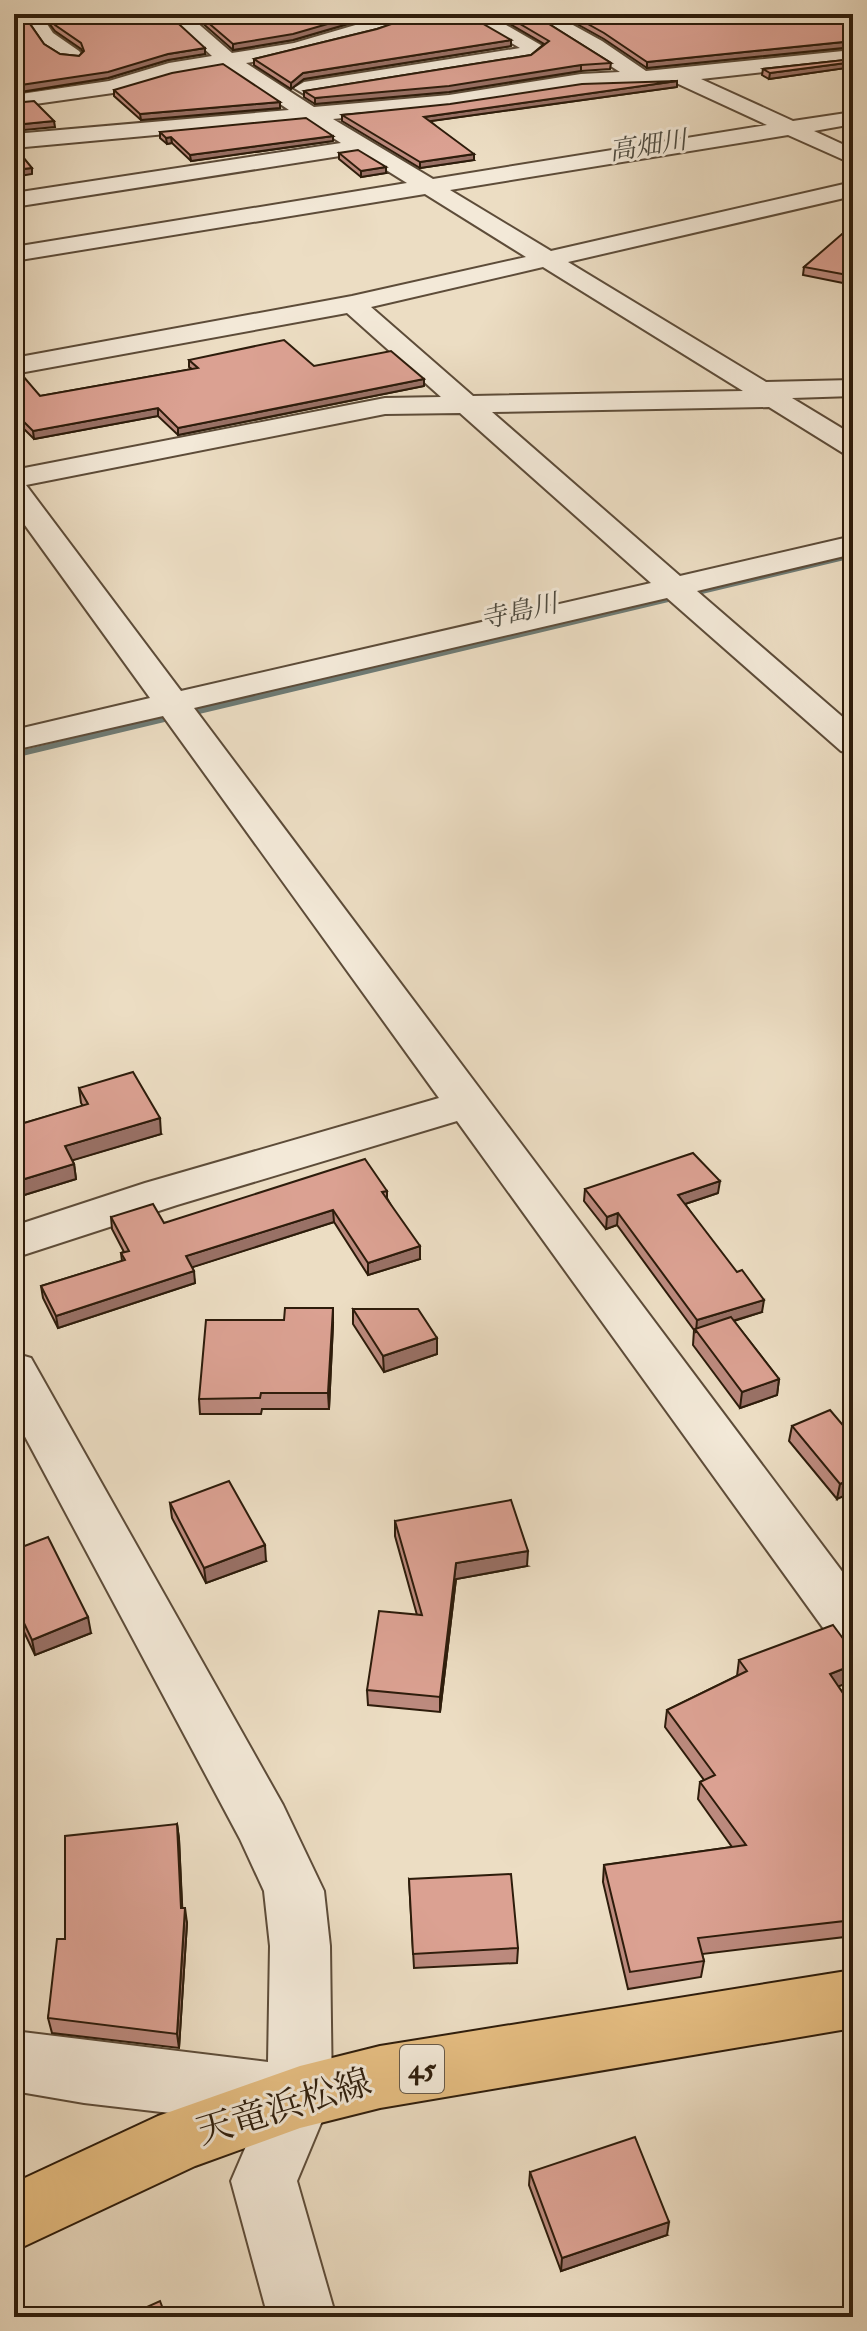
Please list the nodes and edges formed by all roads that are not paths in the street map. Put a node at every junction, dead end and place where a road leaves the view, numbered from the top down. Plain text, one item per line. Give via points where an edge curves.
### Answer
1 (176, 14) edge
2 (412, 14) edge
3 (472, 14) edge
4 (539, 14) edge
5 (55, 16) edge
6 (24, 20) edge
7 (374, 26) junction
8 (397, 39) edge
9 (295, 49) junction
10 (421, 53) edge
11 (72, 55) edge
12 (853, 56) edge
13 (228, 60) junction
14 (444, 66) junction
15 (639, 76) junction
16 (677, 76) junction
17 (347, 81) junction
18 (276, 93) junction
19 (14, 101) edge
20 (313, 114) junction
21 (853, 118) edge
22 (784, 126) junction
23 (14, 141) edge
24 (362, 146) junction
25 (853, 157) edge
26 (427, 186) junction
27 (853, 189) edge
28 (14, 200) edge
29 (14, 254) edge
30 (545, 260) junction
31 (352, 304) junction
32 (14, 366) edge
33 (853, 388) edge
34 (768, 394) junction
35 (464, 405) junction
36 (853, 447) edge
37 (14, 479) edge
38 (14, 489) edge
39 (853, 545) edge
40 (679, 592) junction
41 (174, 703) junction
42 (14, 740) edge
43 (853, 744) edge
44 (466, 1104) junction
45 (14, 1242) edge
46 (14, 1371) edge
47 (853, 1627) edge
48 (853, 1999) edge
49 (14, 2061) edge
50 (300, 2097) junction
51 (14, 2218) edge
52 (302, 2317) edge

1 - 13 street
2 - 7 street
3 - 14 street via 536,48
4 - 15 street
5 - 6 street
6 - 11 street
7 - 8 street
7 - 9 street
9 - 13 street
9 - 17 street
10 - 14 street
12 - 16 street
13 - 18 street
13 - 19 street via 169,69 113,87
14 - 17 street
15 - 16 street
15 - 20 street
16 - 22 street
17 - 18 street
18 - 20 street
20 - 23 street
20 - 24 street
21 - 22 street
22 - 25 street
22 - 26 street
24 - 26 street
24 - 28 street
26 - 29 street
26 - 30 street
27 - 30 street
30 - 31 street
30 - 34 street
31 - 32 street
31 - 35 street
33 - 34 street
34 - 35 street
34 - 36 street
35 - 37 street via 385,406
35 - 40 street
38 - 41 street
39 - 40 street
40 - 41 street
40 - 43 street
41 - 42 street
41 - 44 street
44 - 45 street
44 - 47 street
46 - 50 street via 262,1823 294,1891 300,1946
48 - 50 main road, 天竜浜松線 / 45 via 380,2077
49 - 50 street via 85,2074
50 - 51 main road, 天竜浜松線 / 45 via 181,2139
50 - 52 street via 264,2181

